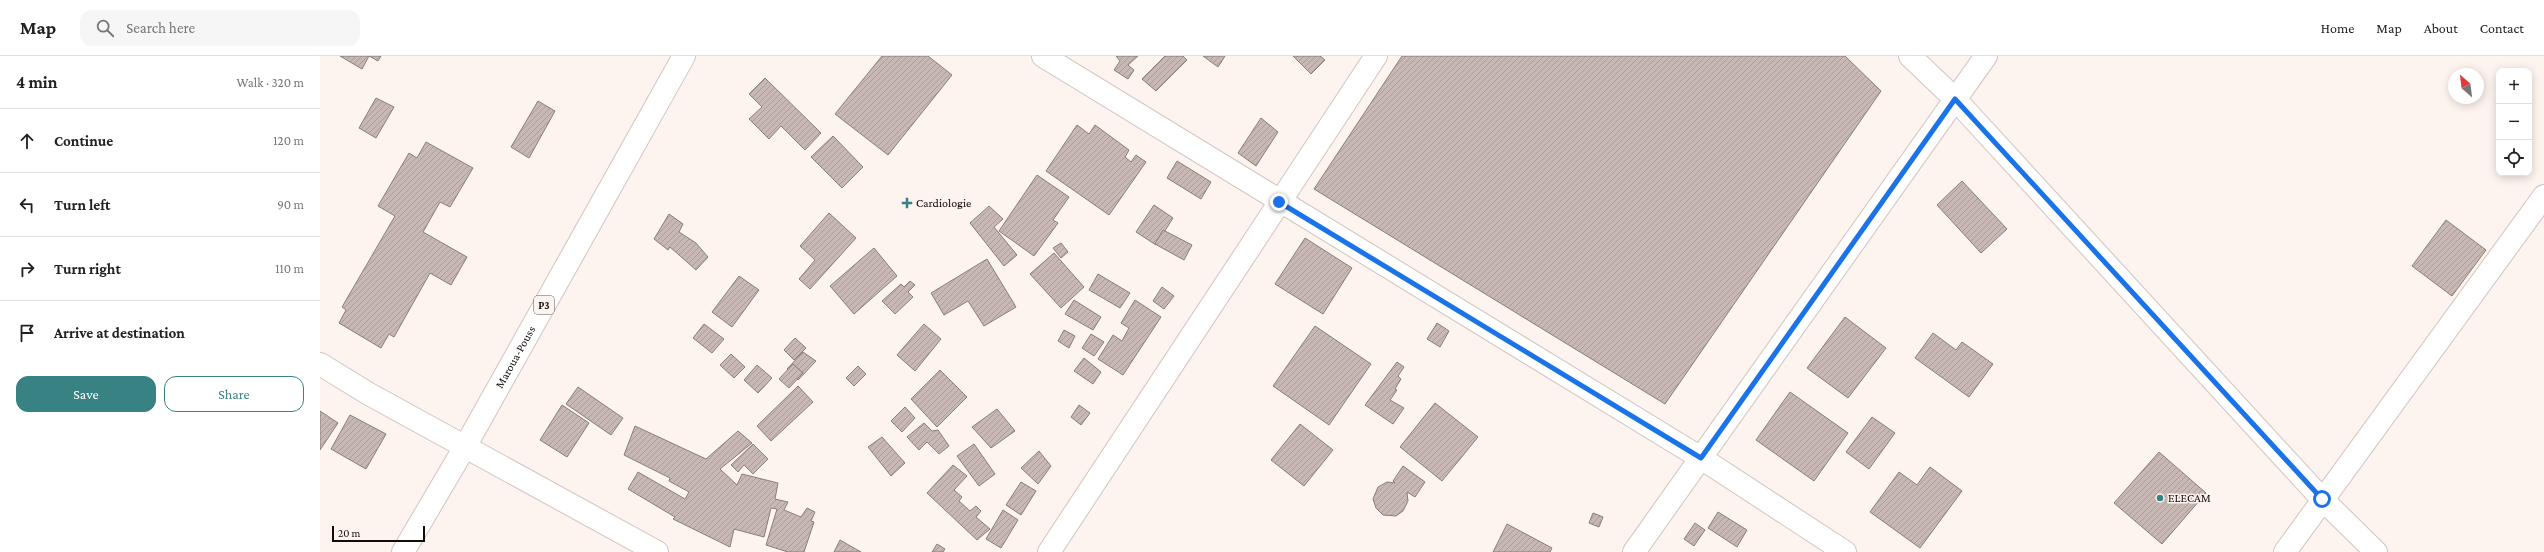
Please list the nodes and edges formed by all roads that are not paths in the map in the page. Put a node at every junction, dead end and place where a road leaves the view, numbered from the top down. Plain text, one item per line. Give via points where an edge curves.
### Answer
1 (684, 56) edge
2 (1043, 56) edge
3 (1376, 56) edge
4 (1910, 56) edge
5 (1986, 56) edge
6 (1955, 99) junction
7 (2544, 196) edge
8 (1279, 202) junction
9 (320, 364) edge
10 (466, 446) junction
11 (1701, 458) junction
12 (2322, 499) junction
13 (403, 552) edge
14 (657, 552) edge
15 (1049, 552) edge
16 (1634, 552) edge
17 (1845, 552) edge
18 (2285, 552) edge
19 (2376, 552) edge

1 - 10 street, Maroua-Pouss / P3
2 - 8 street
3 - 8 street
4 - 6 street
5 - 6 street
6 - 11 street
6 - 12 street
7 - 12 street
8 - 11 street
8 - 15 street
9 - 10 street via 369,394
10 - 13 street, Maroua-Pouss / P3
10 - 14 street
11 - 16 street
11 - 17 street
12 - 18 street
12 - 19 street

